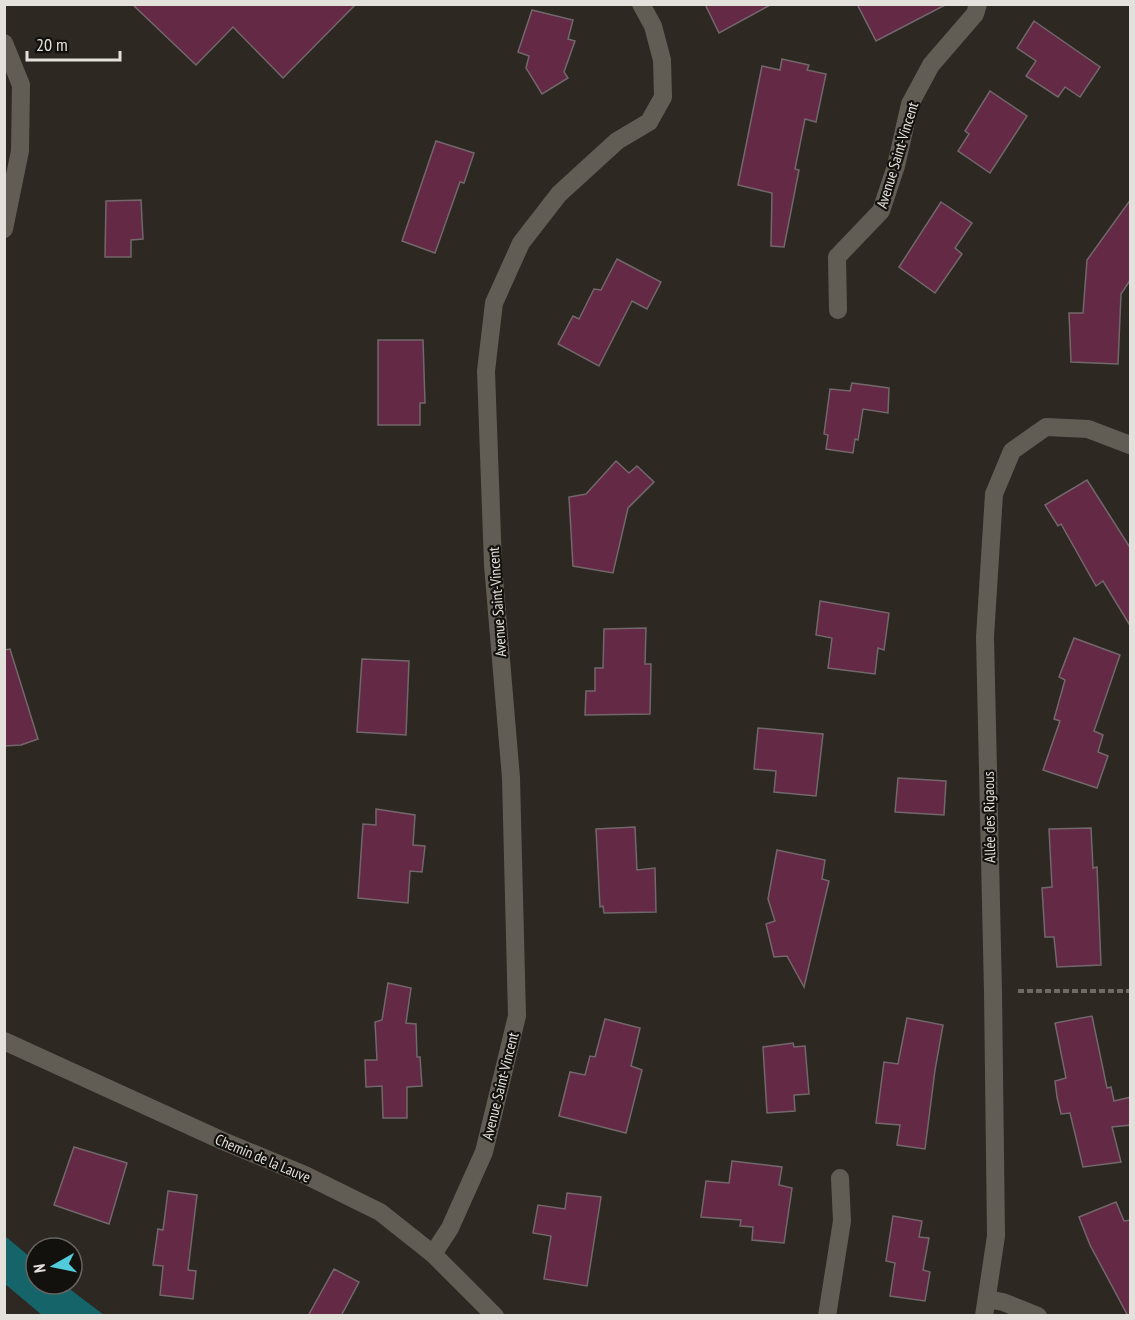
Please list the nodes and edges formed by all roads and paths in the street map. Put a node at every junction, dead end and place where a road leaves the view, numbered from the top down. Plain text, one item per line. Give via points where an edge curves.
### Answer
1 (641, 4) edge
2 (978, 4) edge
3 (4, 43) edge
4 (4, 229) edge
5 (838, 310) dead end
6 (1131, 445) edge
7 (1131, 991) edge
8 (993, 992) junction
9 (4, 1041) edge
10 (840, 1179) dead end
11 (433, 1254) junction
12 (985, 1307) edge
13 (495, 1316) edge
14 (827, 1316) edge
15 (1038, 1316) edge

1 - 11 street, Avenue Saint-Vincent via 653,26 662,60 663,97 649,122 617,141 559,194 521,243 494,303 486,371 493,565 511,778 517,1016 484,1152 450,1228
2 - 5 street, Avenue Saint-Vincent via 975,14 931,65 910,104 881,211 837,257
3 - 4 street via 21,85 20,151
6 - 8 street, Allée des Rigaous via 1088,429 1046,427 1012,451 994,494 985,637
7 - 8 path
8 - 12 street, Allée des Rigaous via 996,1236
9 - 11 street, Chemin de la Lauve via 348,1196 380,1212
10 - 14 street via 842,1221
11 - 13 street, Chemin de la Lauve
12 - 15 street via 1003,1302

